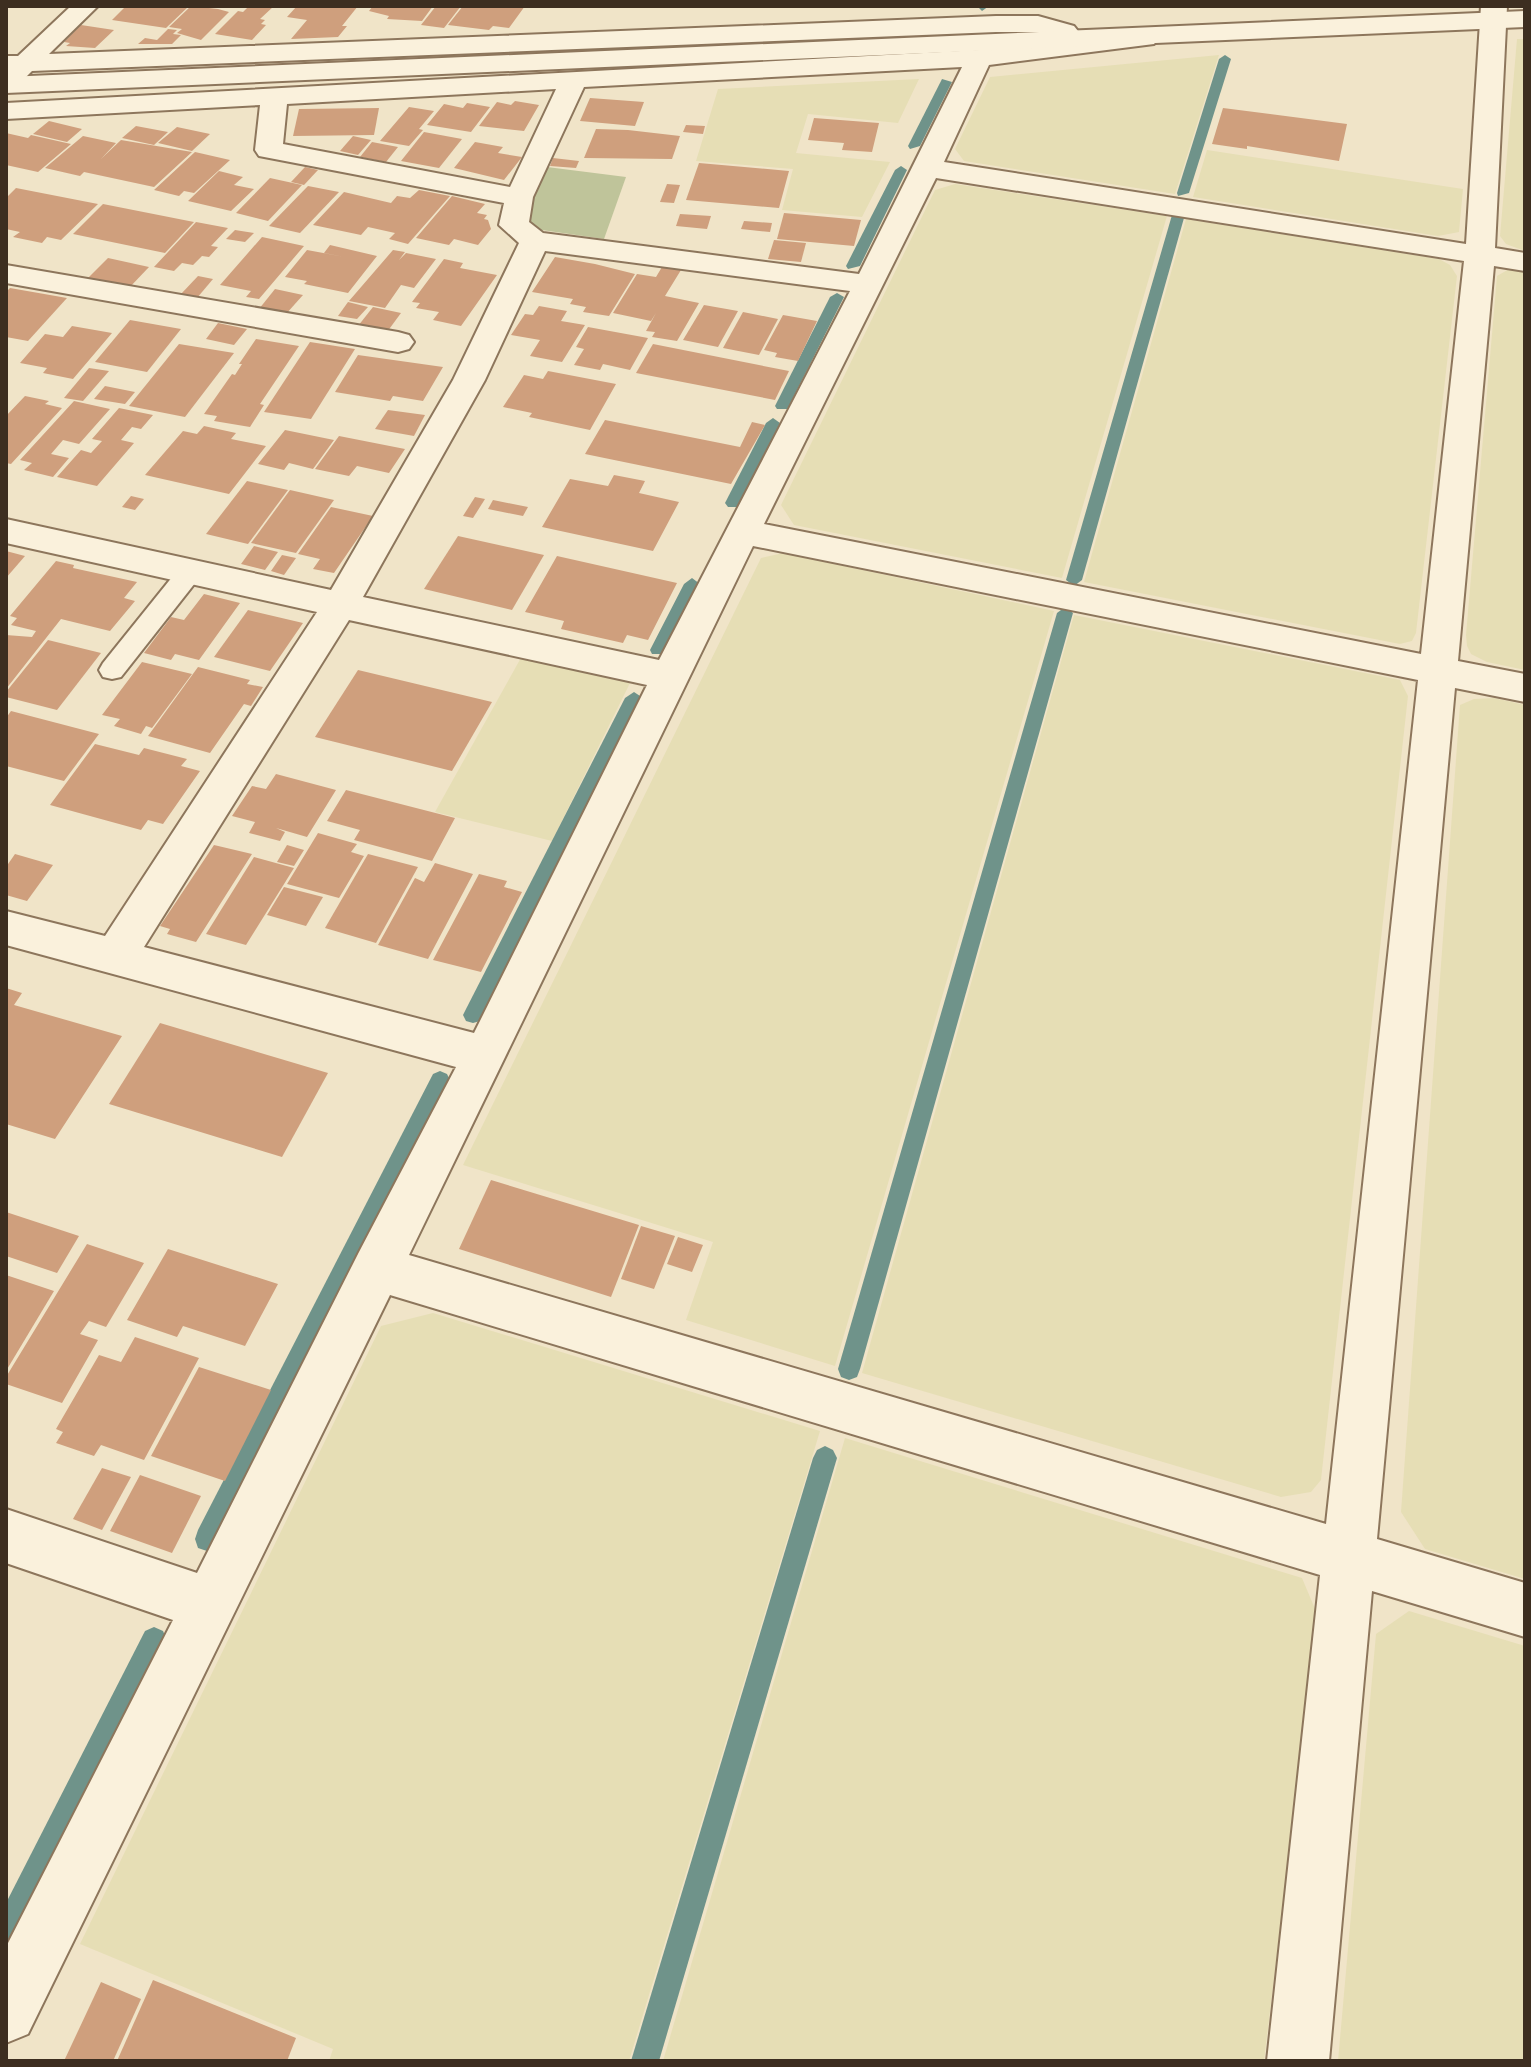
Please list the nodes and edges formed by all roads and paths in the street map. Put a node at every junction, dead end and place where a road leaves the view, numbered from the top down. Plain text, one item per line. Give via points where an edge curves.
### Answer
1 (85, 6) edge
2 (1494, 13) edge
3 (1001, 15) edge
4 (576, 18) dead end
5 (1525, 19) edge
6 (1217, 31) junction
7 (1087, 36) junction
8 (565, 43) junction
9 (979, 58) junction
10 (11, 73) edge
11 (574, 80) junction
12 (275, 95) junction
13 (6, 111) edge
14 (927, 168) junction
15 (519, 197) junction
16 (535, 241) junction
17 (1480, 255) junction
18 (1525, 262) edge
19 (6, 274) edge
20 (869, 284) junction
21 (398, 342) dead end
22 (6, 531) edge
23 (744, 532) junction
24 (190, 572) junction
25 (340, 605) junction
26 (112, 670) dead end
27 (1436, 671) junction
28 (670, 676) junction
29 (1525, 688) edge
30 (6, 928) edge
31 (115, 956) junction
32 (485, 1055) junction
33 (376, 1268) junction
34 (6, 1536) edge
35 (1350, 1556) junction
36 (210, 1605) junction
37 (1525, 1610) edge
38 (6, 2012) edge
39 (1298, 2061) edge

1 - 10 street
2 - 5 street
2 - 6 street
2 - 17 street
3 - 7 street
3 - 8 street
4 - 8 street
6 - 7 street
6 - 9 street
7 - 10 street via 413,67
8 - 10 street
9 - 11 street
9 - 14 street
11 - 12 street
11 - 15 street
12 - 13 street
12 - 15 street via 269,150
14 - 17 street
14 - 20 street
15 - 16 street via 514,225
16 - 20 street
16 - 25 street via 469,380
17 - 18 street
17 - 27 street
19 - 21 street
20 - 23 street
22 - 24 street
23 - 27 street
23 - 28 street
24 - 25 street
24 - 26 lane
25 - 28 street
25 - 31 street
27 - 29 street
27 - 35 street
28 - 32 street
30 - 31 street
31 - 32 street
32 - 33 street
33 - 35 street
33 - 36 street
34 - 36 street
35 - 37 street
35 - 39 street
36 - 38 street

